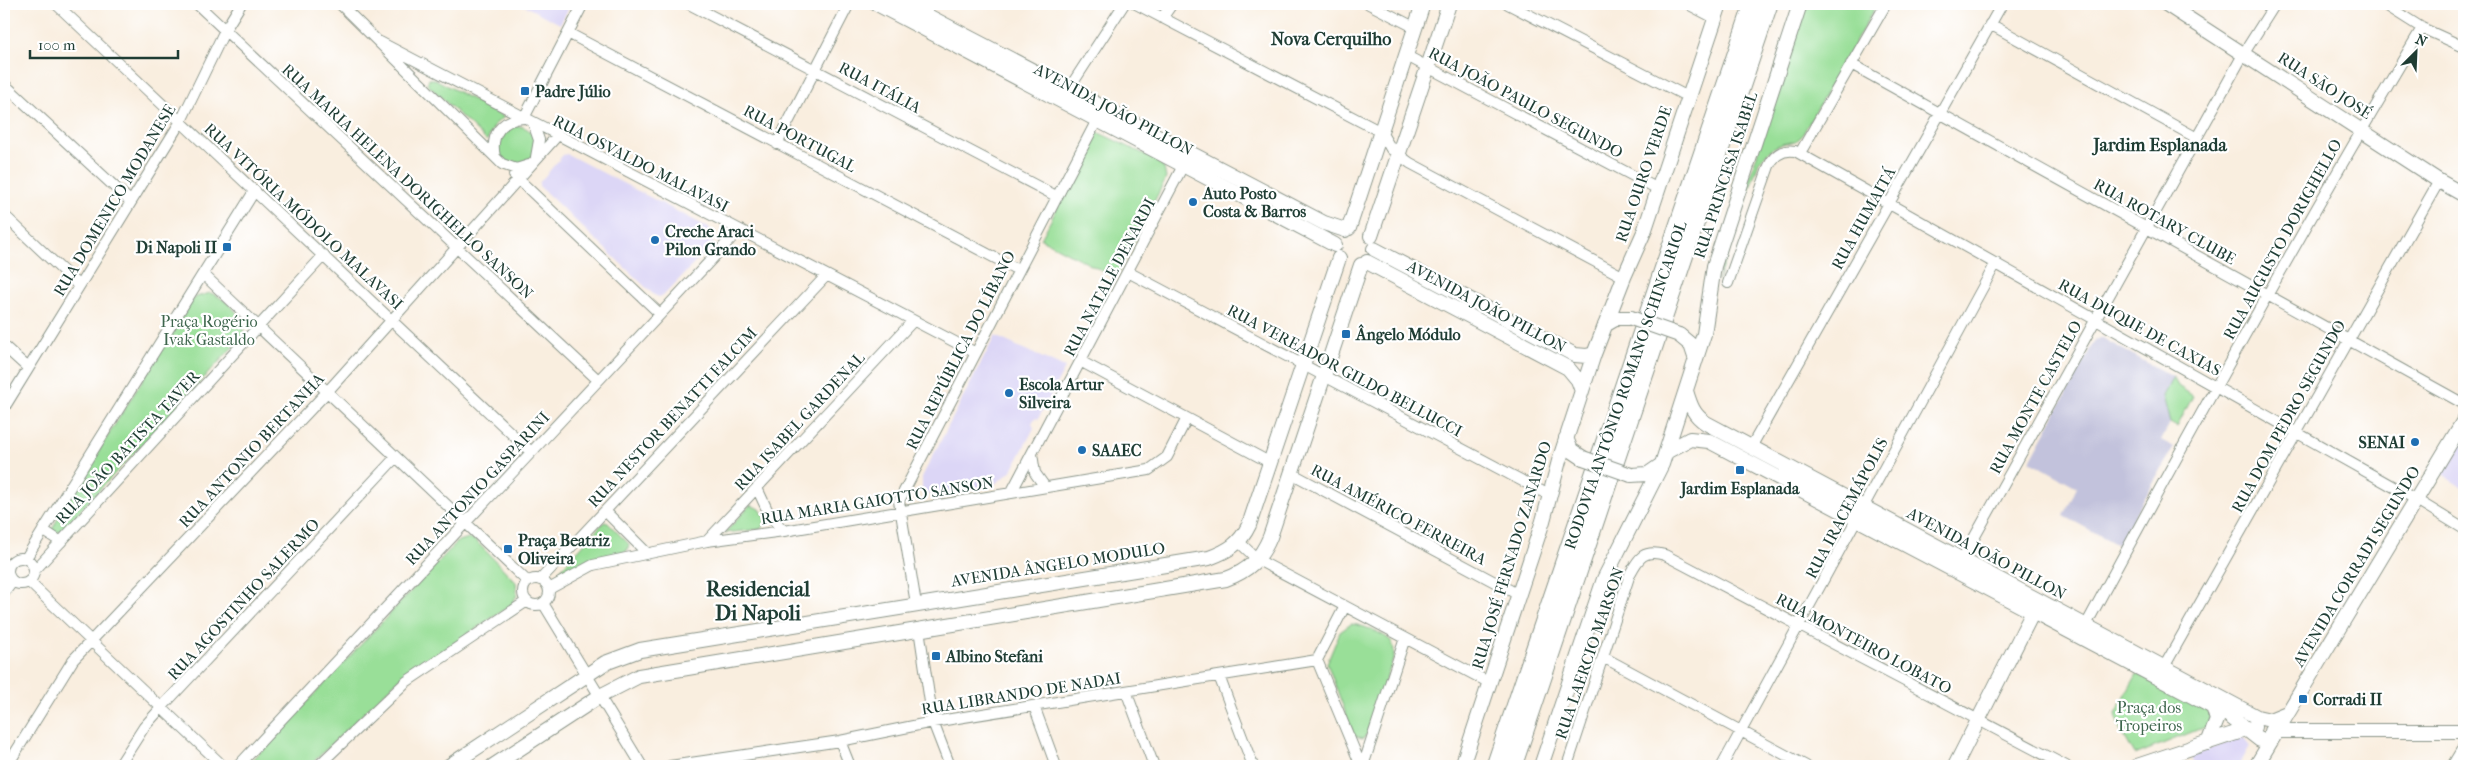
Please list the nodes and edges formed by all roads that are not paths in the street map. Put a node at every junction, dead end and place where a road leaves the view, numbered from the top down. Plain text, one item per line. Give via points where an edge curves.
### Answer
1 (56, 4) edge
2 (197, 4) edge
3 (241, 4) edge
4 (340, 4) edge
5 (584, 4) edge
6 (689, 4) edge
7 (849, 4) edge
8 (877, 4) edge
9 (905, 4) edge
10 (1124, 4) edge
11 (1136, 4) edge
12 (1172, 4) edge
13 (1369, 4) edge
14 (1423, 4) edge
15 (1449, 4) edge
16 (1508, 4) edge
17 (1692, 4) edge
18 (1754, 4) edge
19 (1768, 4) edge
20 (1800, 4) edge
21 (1886, 4) edge
22 (2002, 4) edge
23 (2166, 4) edge
24 (2275, 4) edge
25 (2384, 4) edge
26 (1718, 10) edge
27 (1162, 18) junction
28 (1990, 24) junction
29 (1414, 27) junction
30 (2422, 28) junction
31 (225, 30) junction
32 (568, 33) junction
33 (380, 42) junction
34 (2464, 47) edge
35 (2244, 53) junction
36 (1406, 55) junction
37 (1851, 64) junction
38 (1428, 67) junction
39 (815, 70) junction
40 (4, 84) edge
41 (1069, 89) junction
42 (1688, 97) junction
43 (1061, 102) junction
44 (1940, 113) junction
45 (1097, 120) junction
46 (181, 121) junction
47 (528, 121) junction
48 (2362, 129) junction
49 (1380, 132) junction
50 (557, 136) junction
51 (2197, 138) junction
52 (777, 144) junction
53 (1190, 153) junction
54 (1800, 153) junction
55 (1398, 155) junction
56 (498, 160) junction
57 (534, 161) junction
58 (1184, 166) junction
59 (518, 178) junction
60 (2439, 180) junction
61 (1658, 189) junction
62 (256, 190) junction
63 (2464, 195) edge
64 (1056, 196) junction
65 (131, 202) junction
66 (1889, 203) junction
67 (4, 215) edge
68 (2147, 228) junction
69 (1347, 229) junction
70 (739, 230) junction
71 (1372, 243) junction
72 (456, 246) junction
73 (1337, 252) junction
74 (324, 255) junction
75 (1996, 263) junction
76 (1364, 264) junction
77 (1018, 270) junction
78 (1128, 272) junction
79 (203, 274) junction
80 (826, 276) junction
81 (1624, 276) junction
82 (1728, 283) dead end
83 (79, 286) junction
84 (2268, 295) junction
85 (660, 314) junction
86 (391, 319) junction
87 (2096, 319) junction
88 (913, 321) junction
89 (1605, 324) junction
90 (258, 326) junction
91 (2349, 340) junction
92 (4, 346) edge
93 (976, 353) junction
94 (1594, 354) junction
95 (1696, 360) junction
96 (1082, 362) junction
97 (1303, 364) junction
98 (28, 368) junction
99 (1324, 376) junction
100 (598, 380) junction
101 (2216, 387) junction
102 (1582, 390) junction
103 (1686, 390) junction
104 (327, 392) junction
105 (2464, 404) edge
106 (4, 408) edge
107 (1187, 418) junction
108 (2464, 420) edge
109 (2297, 432) junction
110 (1566, 438) junction
111 (1751, 447) junction
112 (531, 452) junction
113 (1032, 453) junction
114 (396, 457) junction
115 (1664, 458) junction
116 (1269, 462) junction
117 (1292, 473) junction
118 (1045, 487) junction
119 (757, 488) junction
120 (1011, 493) junction
121 (1549, 495) junction
122 (2415, 499) junction
123 (605, 511) junction
124 (901, 511) junction
125 (1860, 513) junction
126 (466, 523) junction
127 (2464, 529) edge
128 (43, 530) junction
129 (784, 531) junction
130 (707, 541) junction
131 (60, 542) junction
132 (1239, 542) junction
133 (647, 553) junction
134 (1645, 554) joint
135 (26, 558) junction
136 (1258, 560) junction
137 (6, 564) edge
138 (1959, 565) junction
139 (34, 570) junction
140 (540, 580) junction
141 (13, 581) junction
142 (29, 582) junction
143 (528, 582) junction
144 (549, 589) junction
145 (4, 593) edge
146 (1519, 595) junction
147 (951, 599) junction
148 (527, 601) junction
149 (543, 604) junction
150 (916, 604) junction
151 (1345, 606) junction
152 (2036, 606) junction
153 (884, 610) junction
154 (955, 623) junction
155 (2086, 625) junction
156 (1799, 626) junction
157 (919, 629) junction
158 (888, 634) junction
159 (1406, 638) junction
160 (91, 641) junction
161 (1603, 657) junction
162 (1317, 660) junction
163 (2164, 667) junction
164 (586, 675) junction
165 (1219, 676) junction
166 (1490, 683) junction
167 (1126, 691) junction
168 (600, 696) junction
169 (1034, 706) junction
170 (2213, 707) junction
171 (161, 708) junction
172 (1978, 720) junction
173 (933, 722) junction
174 (2464, 730) edge
175 (1742, 733) junction
176 (2262, 734) edge
177 (840, 741) junction
178 (2208, 743) junction
179 (2464, 746) edge
180 (747, 761) edge
181 (7, 766) edge
182 (119, 766) edge
183 (223, 766) edge
184 (238, 766) edge
185 (318, 766) edge
186 (449, 766) edge
187 (493, 766) edge
188 (642, 766) edge
189 (670, 766) edge
190 (850, 766) edge
191 (950, 766) edge
192 (1056, 766) edge
193 (1154, 766) edge
194 (1253, 766) edge
195 (1362, 766) edge
196 (1462, 766) edge
197 (1496, 766) edge
198 (1512, 766) edge
199 (1541, 766) edge
200 (1567, 766) edge
201 (1722, 766) edge
202 (1806, 766) edge
203 (1955, 766) edge
204 (2066, 766) edge
205 (2136, 766) edge
206 (2452, 766) edge

1 - 46 street, RUA VITÓRIA MÓDOLO MALAVASI
2 - 31 street, RUA MARIA HELENA DORIGHELLO SANSON
3 - 31 street, RUA DOMENICO MODANESE
4 - 33 street
5 - 32 street
6 - 39 street, RUA ITÁLIA
7 - 39 street
8 - 43 main road, AVENIDA JOÃO PILLON
9 - 41 main road, AVENIDA JOÃO PILLON
10 - 41 street
11 - 27 street
12 - 27 street
13 - 29 street
14 - 29 main road
15 - 38 main road
16 - 42 street
17 - 26 main road
18 - 197 highway, RODOVIA ANTÔNIO ROMANO SCHINCARIOL
19 - 198 highway, RODOVIA ANTÔNIO ROMANO SCHINCARIOL
20 - 95 main road, RUA PRINCESA ISABEL via 1714,266 1704,334
21 - 37 street
22 - 28 street, RUA HUMAITÁ
23 - 35 main road, RUA SÃO JOSÉ
24 - 35 street, RUA MONTE CASTELO
25 - 30 street
26 - 42 main road, RUA OURO VERDE
27 - 49 street
28 - 44 street, RUA HUMAITÁ
28 - 51 street
29 - 36 main road
30 - 34 street
30 - 48 street, RUA AUGUSTO DORIGHELLO
31 - 46 street, RUA DOMENICO MODANESE
31 - 72 street, RUA MARIA HELENA DORIGHELLO SANSON
32 - 47 street
32 - 52 street, RUA PORTUGAL
33 - 47 street, RUA OSVALDO MALAVASI
33 - 56 street
35 - 48 main road, RUA SÃO JOSÉ
35 - 51 street, RUA MONTE CASTELO
36 - 38 street, RUA JOÃO PAULO SEGUNDO
36 - 49 main road
37 - 44 street, RUA ROTARY CLUBE
37 - 54 street
38 - 55 main road
38 - 61 street, RUA JOÃO PAULO SEGUNDO
39 - 52 street
39 - 64 street, RUA ITÁLIA
40 - 65 street
41 - 43 street
41 - 53 main road, AVENIDA JOÃO PILLON
42 - 61 main road, RUA OURO VERDE
43 - 45 main road, AVENIDA JOÃO PILLON
44 - 66 street, RUA HUMAITÁ
44 - 68 street, RUA ROTARY CLUBE
45 - 58 main road, AVENIDA JOÃO PILLON
45 - 64 street, RUA REPÚBLICA DO LÍBANO
46 - 62 street, RUA VITÓRIA MÓDOLO MALAVASI
46 - 65 street, RUA DOMENICO MODANESE
47 - 50 street, RUA OSVALDO MALAVASI
47 - 56 street via 515,118 501,126 493,141
47 - 57 street via 539,140
48 - 60 main road, RUA SÃO JOSÉ
48 - 84 street, RUA AUGUSTO DORIGHELLO
49 - 55 street
49 - 69 main road
50 - 57 street, RUA ANTONIO BERTANHA
50 - 70 street, RUA OSVALDO MALAVASI
51 - 68 street, RUA MONTE CASTELO
52 - 77 street, RUA PORTUGAL
53 - 58 street, RUA NATALE DENARDI
53 - 69 main road, AVENIDA JOÃO PILLON via 1324,223
54 - 66 street, RUA DUQUE DE CAXIAS
54 - 82 street via 1784,151 1772,159
55 - 71 main road
55 - 81 street
56 - 57 street via 516,168
56 - 59 street
57 - 59 street, RUA ANTONIO BERTANHA
58 - 73 main road, AVENIDA JOÃO PILLON
58 - 78 street, RUA NATALE DENARDI
59 - 72 street, RUA ANTONIO BERTANHA
59 - 85 street
60 - 63 main road, RUA SÃO JOSÉ
60 - 91 street, RUA DOM PEDRO SEGUNDO
61 - 81 main road, RUA OURO VERDE via 1644,232
62 - 74 street, RUA VITÓRIA MÓDOLO MALAVASI
62 - 79 street
64 - 77 street, RUA REPÚBLICA DO LÍBANO
65 - 83 street, RUA DOMENICO MODANESE
66 - 75 street, RUA DUQUE DE CAXIAS
66 - 111 street, RUA HUMAITÁ
67 - 83 street
68 - 84 street, RUA ROTARY CLUBE
68 - 87 street, RUA MONTE CASTELO
69 - 71 main road via 1359,228
69 - 73 main road via 1338,236
70 - 80 street, RUA OSVALDO MALAVASI
70 - 85 street, RUA ANTONIO GASPARINI
71 - 76 main road
71 - 94 main road, AVENIDA JOÃO PILLON via 1575,355
72 - 86 street, RUA ANTONIO BERTANHA
72 - 100 street, RUA MARIA HELENA DORIGHELLO SANSON
73 - 76 main road via 1351,266
73 - 97 main road
74 - 86 street, RUA VITÓRIA MÓDOLO MALAVASI
74 - 90 street, RUA JOÃO BATISTA TAVER
75 - 87 street, RUA DUQUE DE CAXIAS
75 - 125 street, RUA IRACEMÁPOLIS
76 - 99 main road
76 - 102 main road, AVENIDA JOÃO PILLON via 1568,368
77 - 93 street, RUA REPÚBLICA DO LÍBANO
78 - 96 street, RUA NATALE DENARDI
78 - 97 street, RUA VEREADOR GILDO BELLUCCI
79 - 90 street
79 - 128 street
80 - 88 street, RUA OSVALDO MALAVASI
80 - 123 street, RUA NESTOR BENATTI FALCIM
81 - 89 main road, RUA OURO VERDE
83 - 98 street, RUA DOMENICO MODANESE
84 - 91 street, RUA ROTARY CLUBE
84 - 101 street, RUA AUGUSTO DORIGHELLO
85 - 100 street, RUA ANTONIO GASPARINI
86 - 104 street, RUA ANTONIO BERTANHA
86 - 112 street, RUA VITÓRIA MÓDOLO MALAVASI
87 - 101 street, RUA DUQUE DE CAXIAS
87 - 138 street, RUA MONTE CASTELO
88 - 93 street, RUA OSVALDO MALAVASI
88 - 119 street, RUA ISABEL GARDENAL
89 - 94 main road, RUA OURO VERDE
89 - 95 main road, bridge via 1617,318 1631,318 1679,335 1691,345
90 - 104 street
90 - 131 street, RUA JOÃO BATISTA TAVER
91 - 105 street, RUA ROTARY CLUBE
91 - 109 street, RUA DOM PEDRO SEGUNDO
92 - 98 street
93 - 124 street, RUA REPÚBLICA DO LÍBANO via 900,501
94 - 102 main road, RUA JOSÉ FERNADO ZANARDO
95 - 103 main road
96 - 107 street
96 - 113 street, RUA NATALE DENARDI
97 - 99 street, RUA VEREADOR GILDO BELLUCCI
97 - 116 main road
98 - 106 street, RUA DOMENICO MODANESE
99 - 117 main road
99 - 121 street, RUA VEREADOR GILDO BELLUCCI
100 - 112 street, RUA ANTONIO GASPARINI
101 - 109 street, RUA DUQUE DE CAXIAS
101 - 155 street, RUA AUGUSTO DORIGHELLO
102 - 110 main road, RUA JOSÉ FERNADO ZANARDO
103 - 111 main road, AVENIDA JOÃO PILLON via 1698,418
103 - 115 main road
104 - 114 street
104 - 160 street, RUA ANTONIO BERTANHA
107 - 116 street
107 - 118 street, RUA MARIA GAIOTTO SANSON via 1167,457 1149,470
108 - 122 main road, AVENIDA CORRADI SEGUNDO
109 - 122 street, RUA DUQUE DE CAXIAS
109 - 163 street, RUA DOM PEDRO SEGUNDO
110 - 115 main road, bridge via 1572,450 1583,458 1631,475 1648,474
110 - 121 main road, RUA JOSÉ FERNADO ZANARDO
111 - 125 main road, AVENIDA JOÃO PILLON
112 - 126 street, RUA ANTONIO GASPARINI
113 - 118 street via 1035,473
113 - 120 street, RUA NATALE DENARDI
114 - 126 street
114 - 171 street, RUA AGOSTINHO SALERMO
115 - 125 main road, AVENIDA JOÃO PILLON via 1690,439 1708,441
115 - 199 main road via 1604,579
116 - 132 main road via 1249,525
117 - 136 main road via 1270,538
117 - 146 street, RUA AMÉRICO FERREIRA
118 - 120 street, RUA MARIA GAIOTTO SANSON
119 - 129 street via 767,512
119 - 130 street, RUA ISABEL GARDENAL
120 - 124 street, RUA MARIA GAIOTTO SANSON
121 - 146 main road, RUA JOSÉ FERNADO ZANARDO
122 - 127 street, RUA DUQUE DE CAXIAS
122 - 176 main road, AVENIDA CORRADI SEGUNDO via 2287,713
123 - 133 street
123 - 140 street, RUA NESTOR BENATTI FALCIM
124 - 129 street, RUA MARIA GAIOTTO SANSON
124 - 150 street, RUA REPÚBLICA DO LÍBANO
125 - 138 main road, AVENIDA JOÃO PILLON
125 - 156 street, RUA IRACEMÁPOLIS
126 - 143 street
126 - 184 street, RUA ANTONIO GASPARINI
128 - 131 street
128 - 135 street
129 - 130 street, RUA MARIA GAIOTTO SANSON
130 - 133 street, RUA MARIA GAIOTTO SANSON
131 - 139 street, RUA JOÃO BATISTA TAVER
132 - 136 street
132 - 147 main road, AVENIDA ÂNGELO MODULO via 1209,558
133 - 144 street, RUA MARIA GAIOTTO SANSON via 593,565
134 - 156 street, RUA MONTEIRO LOBATO via 1654,552 1665,556
134 - 161 street, RUA LAERCIO MARSON via 1630,574
135 - 137 street
135 - 139 street
136 - 151 street
136 - 154 main road via 1226,579
137 - 141 street
138 - 152 main road, AVENIDA JOÃO PILLON
139 - 142 street
140 - 143 street
140 - 144 street
141 - 142 street
141 - 145 street
142 - 160 street
143 - 148 street via 524,589
144 - 149 street
146 - 166 main road, RUA JOSÉ FERNADO ZANARDO
147 - 150 main road, AVENIDA ÂNGELO MODULO
147 - 154 main road
148 - 149 street via 534,605
148 - 185 street via 406,682
149 - 164 street
150 - 153 main road, AVENIDA ÂNGELO MODULO
151 - 159 street
151 - 162 street
152 - 155 main road, AVENIDA JOÃO PILLON
152 - 170 main road, AVENIDA JOÃO PILLON
152 - 172 main road
153 - 158 main road
153 - 164 main road, AVENIDA ÂNGELO MODULO via 640,650
154 - 157 main road
155 - 163 main road, AVENIDA JOÃO PILLON
156 - 172 street, RUA MONTEIRO LOBATO
156 - 175 street, RUA IRACEMÁPOLIS
157 - 158 main road
157 - 173 street
158 - 168 main road via 639,676
159 - 166 street
159 - 195 street
160 - 171 street
160 - 181 street, RUA ANTONIO BERTANHA via 73,660
161 - 175 street
161 - 200 street, RUA LAERCIO MARSON
162 - 165 street, RUA LIBRANDO DE NADAI
162 - 195 street
163 - 176 main road, AVENIDA JOÃO PILLON
164 - 168 street
164 - 186 main road, AVENIDA ÂNGELO MODULO
165 - 167 street, RUA LIBRANDO DE NADAI
165 - 194 street
166 - 196 main road, RUA JOSÉ FERNADO ZANARDO
167 - 169 street, RUA LIBRANDO DE NADAI
167 - 193 street
168 - 187 main road
168 - 188 street
169 - 173 street, RUA LIBRANDO DE NADAI
169 - 192 street
170 - 176 main road, AVENIDA JOÃO PILLON
170 - 178 main road via 2217,720
171 - 182 street, RUA AGOSTINHO SALERMO via 144,727
171 - 183 street
172 - 203 main road
172 - 204 street, RUA MONTEIRO LOBATO
173 - 177 street, RUA LIBRANDO DE NADAI
173 - 191 street
174 - 176 main road
175 - 201 street, RUA IRACEMÁPOLIS
175 - 202 street
176 - 178 main road
177 - 180 street, RUA LIBRANDO DE NADAI
177 - 190 street
178 - 205 main road
179 - 206 street
180 - 189 street, RUA LIBRANDO DE NADAI

